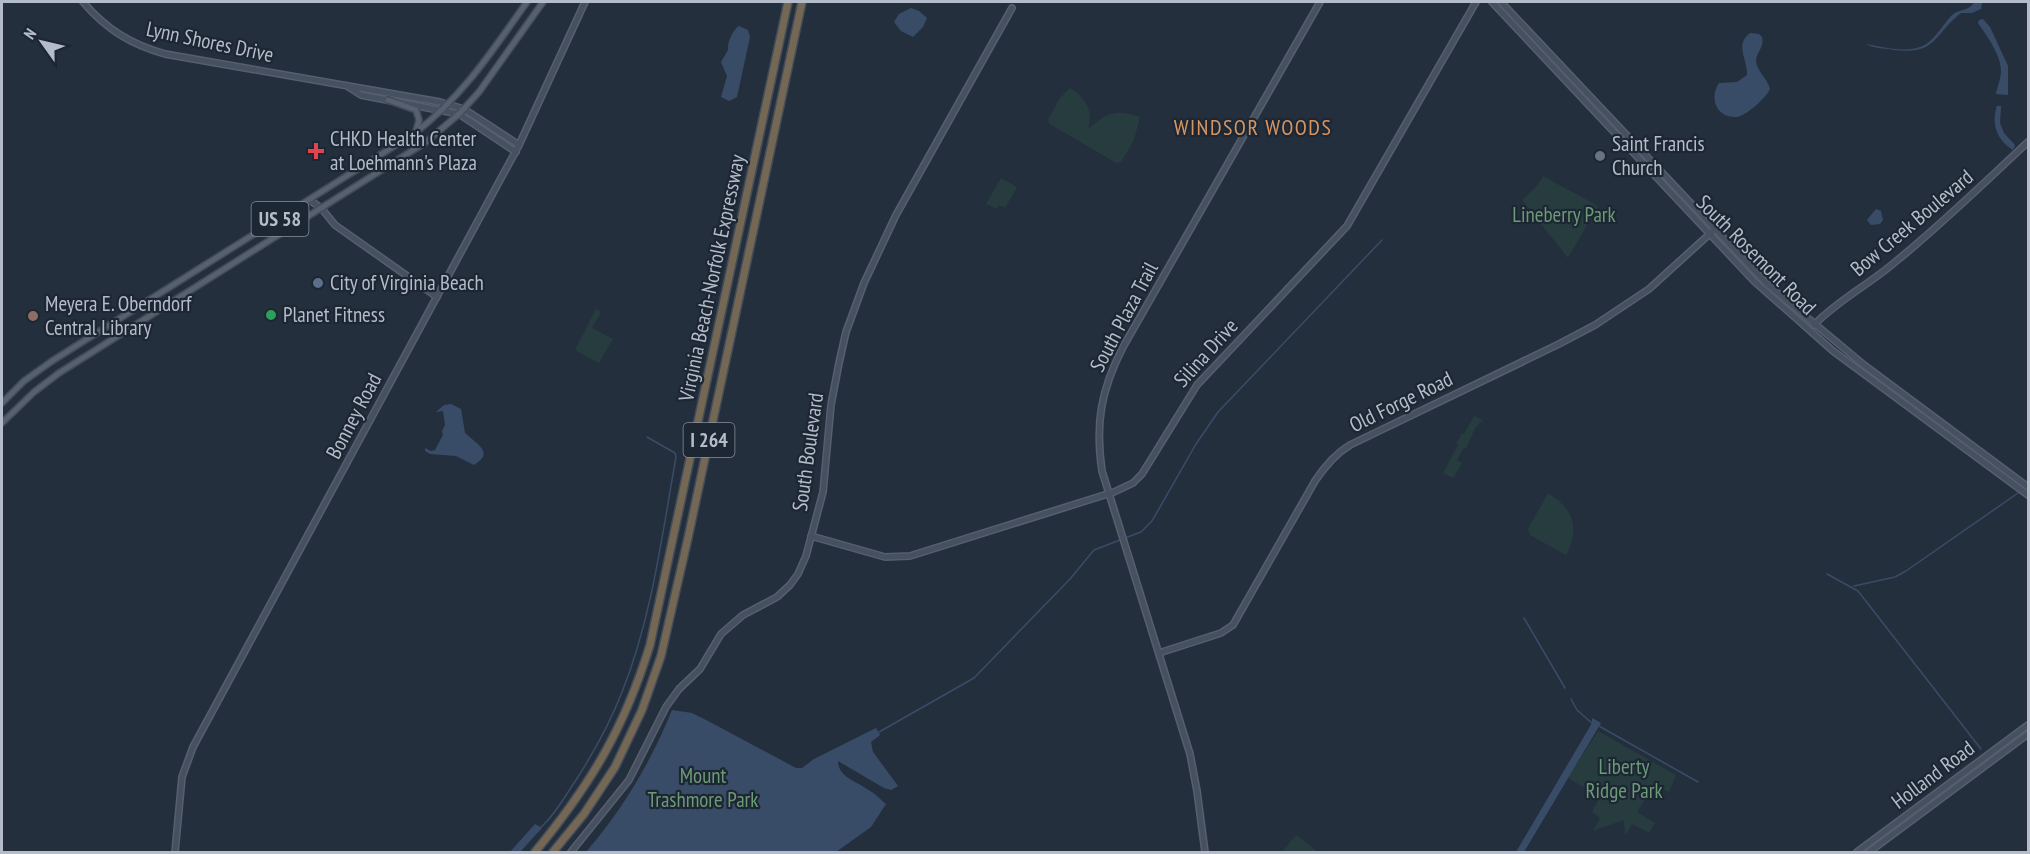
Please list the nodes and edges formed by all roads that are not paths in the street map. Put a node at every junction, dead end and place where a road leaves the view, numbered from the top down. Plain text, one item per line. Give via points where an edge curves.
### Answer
1 (83, 2) edge
2 (527, 2) edge
3 (543, 2) edge
4 (585, 2) edge
5 (788, 2) edge
6 (802, 2) edge
7 (1320, 2) edge
8 (1476, 2) edge
9 (1492, 2) edge
10 (1501, 2) edge
11 (1012, 8) dead end
12 (346, 85) junction
13 (388, 100) junction
14 (448, 105) junction
15 (464, 109) junction
16 (443, 110) junction
17 (459, 114) junction
18 (416, 133) junction
19 (2028, 142) edge
20 (519, 145) junction
21 (516, 152) junction
22 (310, 200) junction
23 (322, 209) junction
24 (1712, 232) junction
25 (437, 297) junction
26 (1814, 325) junction
27 (2, 403) edge
28 (2, 423) edge
29 (2028, 487) edge
30 (1109, 493) junction
31 (2028, 495) edge
32 (811, 536) junction
33 (1159, 653) junction
34 (2028, 725) edge
35 (2028, 734) edge
36 (175, 852) edge
37 (536, 852) edge
38 (553, 852) edge
39 (571, 852) edge
40 (1205, 852) edge
41 (1857, 852) edge
42 (1869, 852) edge

1 - 12 main road, Lynn Shores Drive via 113,31 147,49
2 - 14 main road, US 58
3 - 15 main road, US 58
4 - 20 main road, Bonney Road
5 - 37 highway, Virginia Beach-Norfolk Expressway / I 264 via 650,645 609,748 578,798
6 - 38 highway, Virginia Beach-Norfolk Expressway / I 264 via 661,656 642,710 615,767
7 - 30 main road, South Plaza Trail via 1112,368 1101,404 1099,429 1102,471
8 - 30 main road, Silina Drive via 1347,226 1197,385 1142,474
9 - 24 main road, South Rosemont Road
10 - 24 main road, South Rosemont Road
11 - 32 main road, South Boulevard via 891,226 860,292 838,363 823,492
12 - 13 main road, Lynn Shores Drive via 361,95
12 - 14 main road, Lynn Shores Drive
13 - 16 main road, Lynn Shores Drive
13 - 18 main road via 416,110
14 - 15 main road, Lynn Shores Drive
14 - 16 main road, US 58
15 - 17 main road, US 58
15 - 20 main road, Lynn Shores Drive
16 - 17 main road, Lynn Shores Drive
16 - 18 main road, US 58
17 - 21 main road, Lynn Shores Drive
17 - 23 main road, US 58 via 415,150
18 - 22 main road, US 58
19 - 26 main road, Bow Creek Boulevard via 1909,251
20 - 21 main road, Bonney Road
21 - 25 main road, Bonney Road
22 - 23 main road
22 - 27 main road, US 58 via 52,361
23 - 25 main road via 335,225
23 - 28 main road, US 58 via 59,373
24 - 26 main road, South Rosemont Road
24 - 31 main road, South Rosemont Road via 1754,281 1833,351
24 - 33 main road, Old Forge Road via 1649,289 1595,325 1335,455 1315,481 1233,625 1221,633
25 - 36 main road, Bonney Road via 191,750 180,790
26 - 29 main road, South Rosemont Road
30 - 32 main road, Silina Drive via 902,557 879,556
30 - 33 main road, South Plaza Trail
32 - 39 main road, South Boulevard via 802,565 790,585 730,625 716,642 700,669 672,698 629,780
33 - 40 main road, South Plaza Trail via 1193,771
34 - 41 main road, Holland Road
35 - 42 main road, Holland Road

